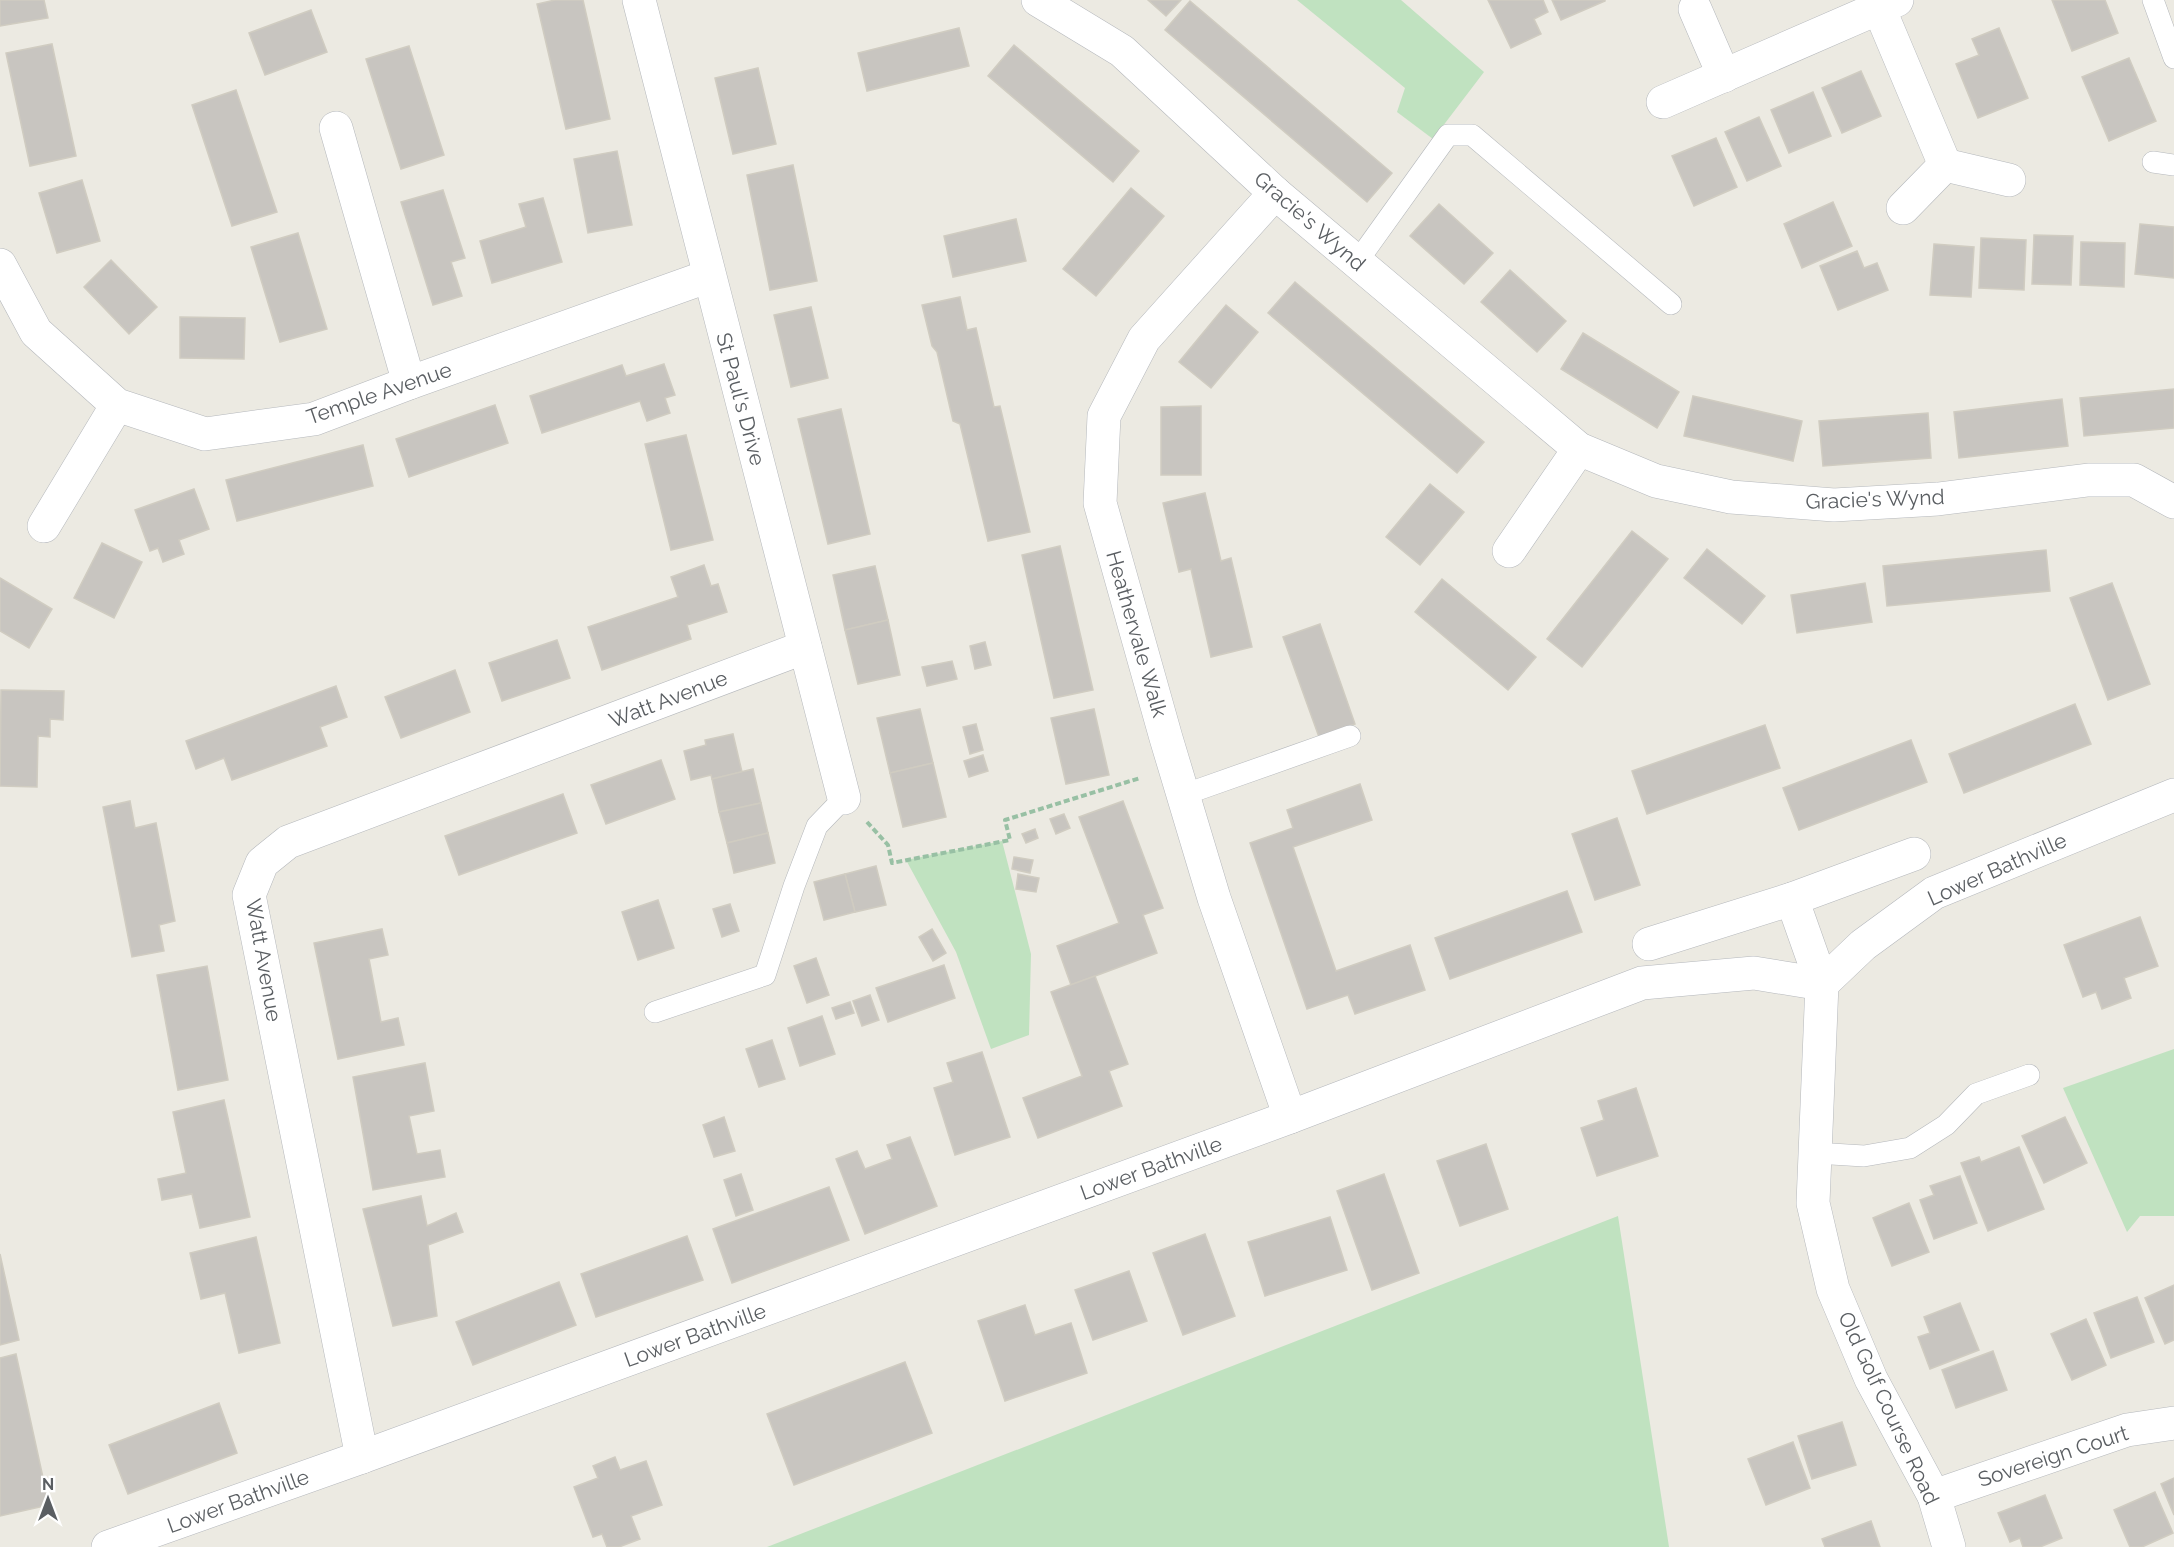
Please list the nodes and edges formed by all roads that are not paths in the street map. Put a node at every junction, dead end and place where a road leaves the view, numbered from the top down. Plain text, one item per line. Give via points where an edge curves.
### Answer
1 (1038, 0) edge
2 (2153, 0) edge
3 (647, 1) edge
4 (1888, 4) edge
5 (1695, 9) dead end
6 (2168, 22) edge
7 (2174, 58) edge
8 (1724, 76) junction
9 (1663, 102) dead end
10 (336, 128) dead end
11 (2153, 162) dead end
12 (1946, 165) junction
13 (2174, 165) edge
14 (2009, 180) dead end
15 (1275, 193) junction
16 (1903, 208) dead end
17 (1357, 262) junction
18 (0, 266) edge
19 (709, 276) junction
20 (1671, 304) dead end
21 (409, 383) junction
22 (117, 405) junction
23 (1579, 449) junction
24 (2174, 502) edge
25 (44, 526) dead end
26 (1509, 551) dead end
27 (805, 647) junction
28 (1350, 736) dead end
29 (1179, 781) junction
30 (2174, 795) edge
31 (844, 798) joint
32 (1914, 854) dead end
33 (1792, 899) junction
34 (1649, 944) dead end
35 (1822, 984) junction
36 (655, 1012) dead end
37 (2029, 1075) dead end
38 (1290, 1117) junction
39 (1815, 1153) junction
40 (2174, 1423) edge
41 (362, 1457) junction
42 (1934, 1496) junction
43 (108, 1547) edge
44 (1949, 1547) edge

1 - 15 street, Gracie's Wynd via 1122,51
2 - 6 lane
3 - 19 street, St Paul's Drive
4 - 8 street
4 - 12 street
5 - 8 street
6 - 7 lane
8 - 9 street
10 - 21 street
11 - 13 lane
12 - 14 street
12 - 16 street
15 - 17 street, Gracie's Wynd
15 - 29 street, Heathervale Walk via 1144,339 1104,416 1100,503
17 - 20 lane via 1448,135 1472,135
17 - 23 street, Gracie's Wynd
18 - 22 street, Temple Avenue via 36,332
19 - 21 street, Temple Avenue
19 - 27 street, St Paul's Drive
21 - 22 street, Temple Avenue via 314,420 205,434
22 - 25 street
23 - 24 street, Gracie's Wynd via 1656,481 1731,497 1834,505 1938,499 2088,480 2134,480
23 - 26 street
27 - 31 street, St Paul's Drive
27 - 41 street, Watt Avenue via 288,842 262,863 249,895
28 - 29 lane
29 - 38 street, Heathervale Walk via 1214,898
30 - 35 street, Lower Bathville via 1934,893 1863,945
31 - 36 lane via 817,826 765,975
32 - 33 street
33 - 34 street
33 - 35 street
35 - 38 street, Lower Bathville via 1754,973 1642,983
35 - 39 street, Old Golf Course Road
37 - 39 lane via 1977,1094 1947,1125 1910,1148 1864,1156
38 - 41 street, Lower Bathville
39 - 42 street, Old Golf Course Road via 1813,1203 1833,1289 1871,1379
40 - 42 street, Sovereign Court via 2127,1430
41 - 43 street, Lower Bathville
42 - 44 street, Old Golf Course Road

